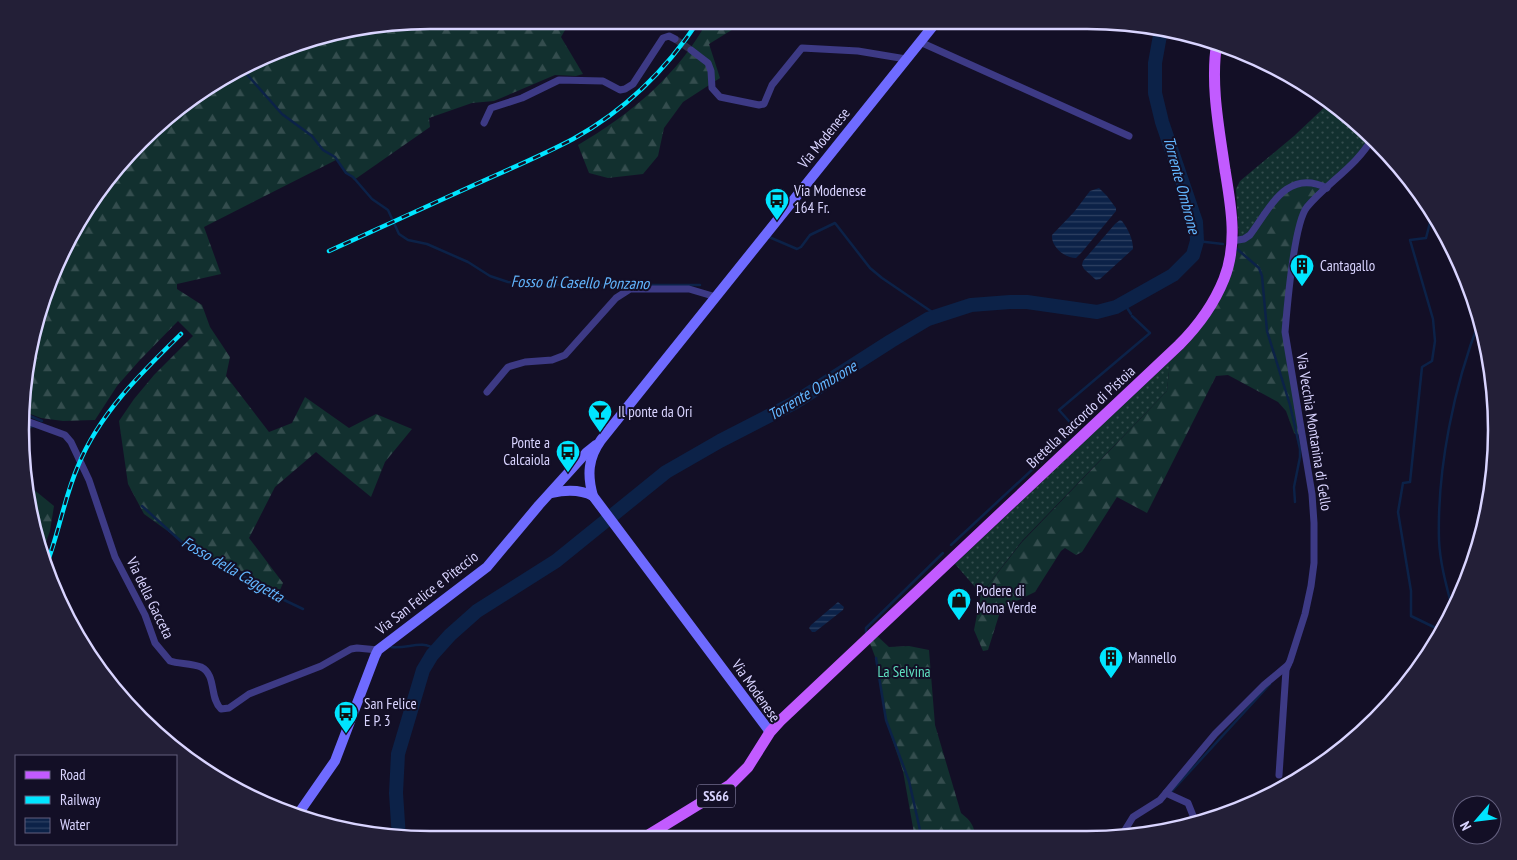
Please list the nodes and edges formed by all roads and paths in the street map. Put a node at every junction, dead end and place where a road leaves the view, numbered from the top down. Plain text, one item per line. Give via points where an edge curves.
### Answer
1 (931, 29) edge
2 (675, 39) dead end
3 (920, 42) junction
4 (691, 50) tunnel mouth
5 (1217, 50) edge
6 (906, 58) junction
7 (484, 123) dead end
8 (1129, 136) dead end
9 (1369, 144) edge
10 (1327, 188) junction
11 (1232, 240) junction
12 (716, 297) junction
13 (487, 392) dead end
14 (29, 422) edge
15 (599, 442) junction
16 (550, 493) junction
17 (596, 500) junction
18 (378, 650) junction
19 (1288, 665) junction
20 (770, 732) junction
21 (1279, 775) dead end
22 (1166, 793) junction
23 (301, 810) edge
24 (1194, 817) edge
25 (1125, 829) edge
26 (655, 831) edge

1 - 3 street, Via Modenese
2 - 7 street via 663,38 633,84 625,89 620,90 603,81 559,80 522,98 491,108
3 - 6 street, Via Modenese
3 - 8 street
4 - 6 street via 708,63 717,95 759,106 764,104 772,85 802,48
5 - 11 main road, Bretella Raccordo di Pistoia via 1215,92 1231,205
6 - 12 street, Via Modenese
9 - 10 street, Via Vecchia Montanina di Gello
10 - 11 street via 1306,181 1288,187 1250,235
10 - 19 street, Via Vecchia Montanina di Gello via 1306,208 1301,218 1286,311 1285,332 1312,494 1314,544 1305,614
11 - 20 main road, Bretella Raccordo di Pistoia via 1224,279 1209,310 1189,335
12 - 13 street via 689,289 630,290 616,298 565,355 508,367
12 - 15 street, Via Modenese
14 - 18 street, Via della Gacceta via 65,436 71,442 89,480 115,557 145,615 155,643 170,661 205,670 221,709 229,708 249,694 321,666 351,649
15 - 16 street, Via San Felice e Piteccio
15 - 17 street via 588,470
16 - 17 street via 571,490 584,492
16 - 18 street, Via San Felice e Piteccio via 487,567
17 - 20 street, Via Modenese
18 - 23 street, Via San Felice e Piteccio via 335,761
19 - 21 street, Via Vecchia Montanina di Gello
19 - 22 street via 1215,734
20 - 26 main road, Via Modenese / SS66 via 748,767 730,785
22 - 24 street via 1188,803
22 - 25 street via 1132,817

